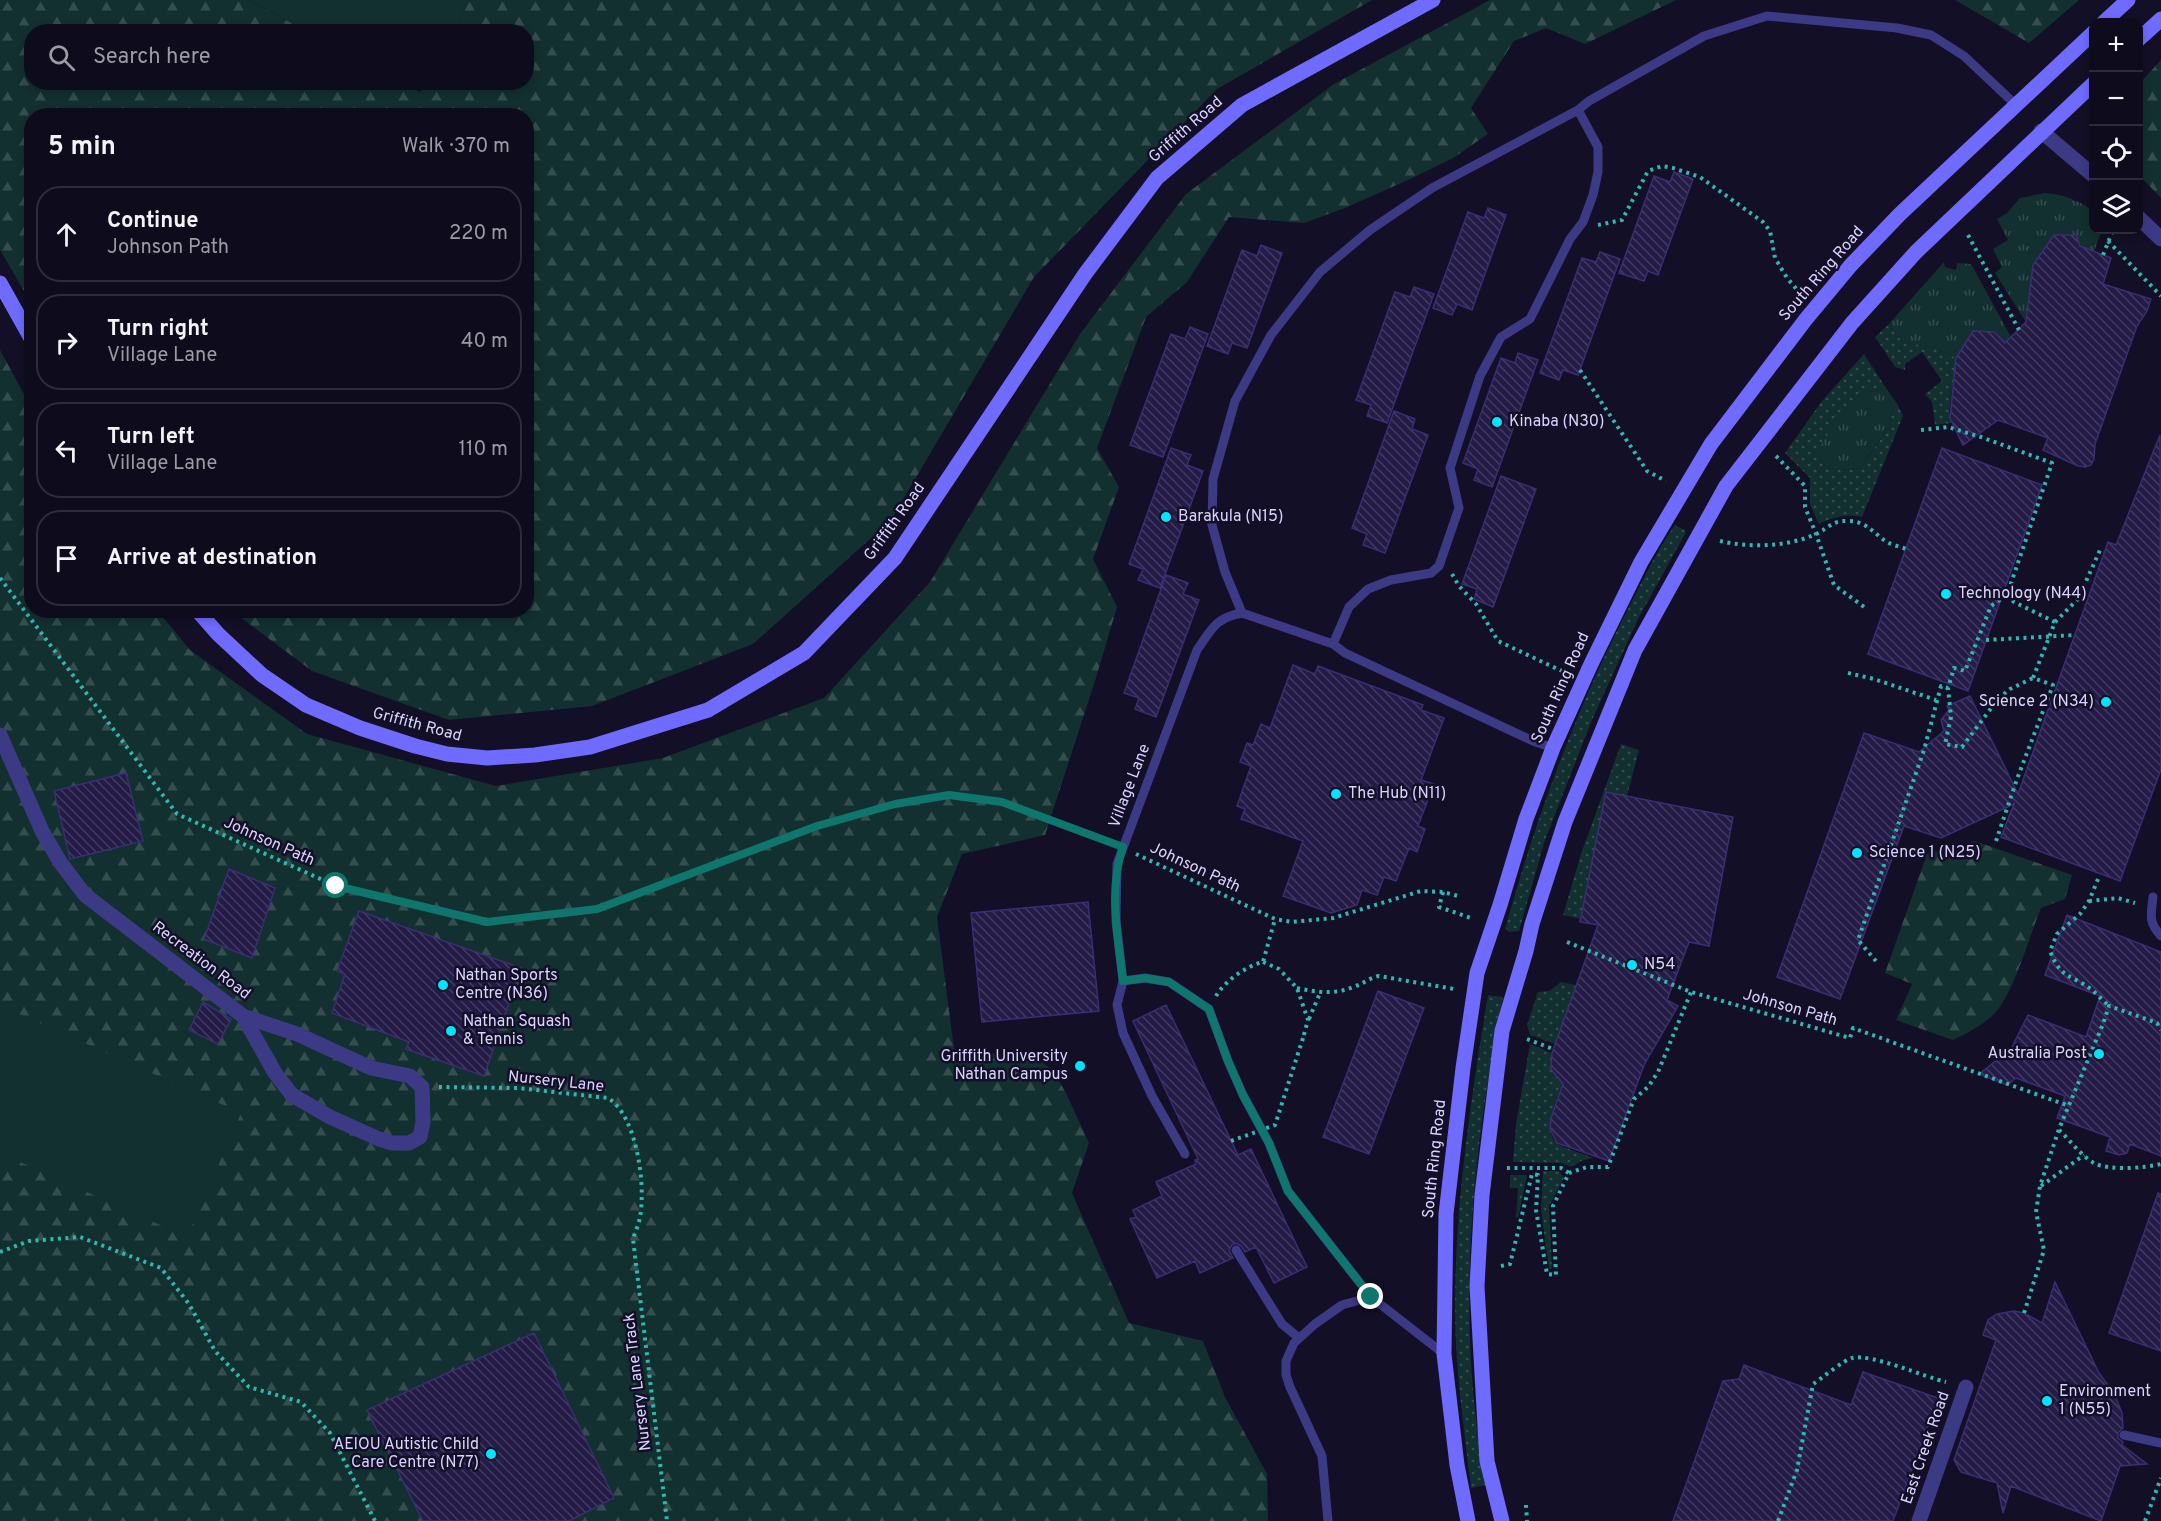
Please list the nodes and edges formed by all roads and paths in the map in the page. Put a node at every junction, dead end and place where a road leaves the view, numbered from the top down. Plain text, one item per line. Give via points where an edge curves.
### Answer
1 (1433, 0) edge
2 (2128, 0) edge
3 (2108, 18) edge
4 (2161, 19) edge
5 (2143, 36) edge
6 (2089, 37) edge
7 (2089, 87) edge
8 (2015, 104) junction
9 (1578, 110) junction
10 (2041, 131) junction
11 (2089, 172) edge
12 (2143, 221) edge
13 (1583, 222) junction
14 (2111, 234) edge
15 (1968, 235) dead end
16 (2161, 239) edge
17 (2108, 241) junction
18 (2103, 255) dead end
19 (0, 284) edge
20 (1799, 292) dead end
21 (2161, 296) edge
22 (24, 326) edge
23 (2019, 330) dead end
24 (1580, 370) dead end
25 (1921, 430) dead end
26 (1776, 456) dead end
27 (1666, 482) dead end
28 (1816, 534) junction
29 (1720, 541) dead end
30 (2101, 548) dead end
31 (1906, 549) dead end
32 (1439, 566) junction
33 (0, 578) edge
34 (2007, 595) junction
35 (1867, 609) dead end
36 (24, 610) edge
37 (1242, 613) junction
38 (30, 618) edge
39 (204, 618) edge
40 (2055, 622) junction
41 (2075, 635) dead end
42 (1986, 640) dead end
43 (1334, 644) junction
44 (1564, 672) dead end
45 (1848, 673) dead end
46 (2033, 678) junction
47 (1948, 688) junction
48 (1936, 700) junction
49 (0, 735) edge
50 (1553, 748) junction
51 (1996, 841) dead end
52 (1123, 847) junction
53 (2098, 879) dead end
54 (1443, 892) junction
55 (1458, 896) dead end
56 (2153, 897) dead end
57 (2089, 901) junction
58 (2144, 903) dead end
59 (1275, 919) junction
60 (1473, 919) dead end
61 (2161, 936) edge
62 (1567, 942) dead end
63 (1876, 961) dead end
64 (1263, 962) junction
65 (1123, 981) junction
66 (1297, 988) junction
67 (1454, 989) dead end
68 (1691, 992) junction
69 (1320, 993) junction
70 (2109, 1006) junction
71 (1209, 1009) junction
72 (243, 1016) junction
73 (1308, 1020) junction
74 (2161, 1030) edge
75 (1527, 1039) dead end
76 (1553, 1049) dead end
77 (423, 1087) junction
78 (2069, 1106) junction
79 (2059, 1130) junction
80 (1231, 1141) dead end
81 (1185, 1154) dead end
82 (2084, 1155) junction
83 (2161, 1164) edge
84 (1507, 1168) dead end
85 (1536, 1168) junction
86 (1569, 1173) junction
87 (1535, 1174) junction
88 (2040, 1186) junction
89 (633, 1239) joint
90 (1236, 1250) dead end
91 (0, 1252) edge
92 (1501, 1266) dead end
93 (1371, 1297) junction
94 (2024, 1313) dead end
95 (1299, 1338) junction
96 (1444, 1354) junction
97 (1966, 1388) joint
98 (2124, 1435) dead end
99 (2161, 1443) edge
100 (2161, 1478) edge
101 (1526, 1505) dead end
102 (375, 1521) edge
103 (667, 1521) edge
104 (1328, 1521) edge
105 (1468, 1521) edge
106 (1502, 1521) edge
107 (1527, 1521) edge
108 (1778, 1521) edge
109 (1919, 1521) edge
110 (2145, 1521) edge

1 - 39 street, Griffith Road via 1242,105 1158,178 1085,274 895,558 804,653 708,710 590,747 487,758 447,754 360,728 306,705 262,675
2 - 3 street
4 - 5 street
6 - 8 street, South Ring Road
7 - 10 street
8 - 9 lane via 1964,56 1931,35 1840,21 1767,16 1704,36
8 - 50 street, South Ring Road via 1851,265 1711,444 1641,562
9 - 13 lane via 1598,147 1596,184
9 - 37 lane via 1432,188 1370,230 1320,272 1272,335 1235,401 1213,479 1212,525
10 - 11 street
10 - 106 street via 1916,252 1852,323 1726,486 1635,650 1565,822 1502,1032 1482,1195 1477,1286 1479,1334 1487,1461
12 - 16 street
13 - 20 path via 1601,226 1622,219 1648,171 1662,166 1673,168 1710,182 1763,222 1770,231 1775,258
13 - 32 lane via 1570,239 1530,319 1501,337 1480,376 1450,468 1459,508
14 - 17 path
15 - 23 path
17 - 18 path
17 - 21 path
19 - 22 street
24 - 27 path via 1647,471
25 - 34 path via 1948,427 2052,463
26 - 28 path via 1805,486 1805,507
28 - 29 path via 1784,543 1740,546
28 - 31 path via 1831,524 1850,520 1868,525 1886,542
28 - 35 path via 1834,585
30 - 40 path via 2078,599
32 - 43 lane via 1431,573 1391,580 1368,589 1349,607
32 - 44 path via 1455,576 1498,641
33 - 36 path, Johnson Path
34 - 40 path
34 - 47 path via 1991,606 1965,671 1954,668
37 - 43 lane
37 - 52 lane, Village Lane via 1218,621 1197,650
38 - 52 path, Johnson Path via 177,813 336,886 487,922 597,909 817,826 895,804 949,795 1002,802
40 - 46 path
41 - 42 path, bridge
43 - 50 lane via 1356,658
45 - 48 path
46 - 47 path via 1998,699 1962,747 1945,744 1951,717
46 - 51 path via 2054,685
47 - 48 path via 1941,686
48 - 63 path via 1924,750 1858,940
49 - 72 street, Recreation Road via 42,831 85,895
50 - 96 street, South Ring Road via 1477,973 1446,1214
52 - 59 path, Johnson Path
52 - 65 lane, Village Lane via 1117,864 1116,911
53 - 57 path
54 - 55 path, Johnson Path
54 - 59 path, Johnson Path via 1421,891 1333,918 1292,922
54 - 60 path via 1439,907
56 - 61 lane via 2153,927
57 - 58 path via 2118,897
57 - 70 path via 2057,934 2050,951 2057,968
59 - 64 path
62 - 68 path, Johnson Path
64 - 66 path via 1279,969
64 - 71 path via 1234,978 1218,992
65 - 71 lane via 1145,978 1169,982
65 - 81 lane, Village Lane via 1117,1005 1123,1033
66 - 69 path
66 - 73 path
67 - 69 path via 1379,976 1355,987
68 - 78 path, Johnson Path via 1850,1038 1853,1028
68 - 86 path via 1658,1072 1634,1099 1608,1167 1587,1167
69 - 73 path
70 - 74 path via 2157,1023
70 - 78 path
71 - 93 lane via 1228,1061 1288,1191
72 - 77 street via 297,1034 371,1068 410,1076
72 - 77 street, Recreation Road via 292,1095 379,1139 409,1143 420,1137
73 - 80 path, bridge via 1275,1125
75 - 76 path
77 - 89 path, Nursery Lane via 518,1088 608,1098 618,1104 638,1149 640,1216
78 - 79 path
79 - 82 path
79 - 88 path
82 - 83 path via 2106,1168
82 - 88 path
84 - 85 path
85 - 86 path via 1561,1168
85 - 87 path
86 - 87 path via 1553,1206 1556,1275 1547,1274 1536,1210
87 - 92 path via 1510,1264
88 - 94 path via 2036,1212 2044,1250
89 - 103 path, Nursery Lane Track
90 - 95 lane via 1282,1324
91 - 102 path via 29,1241 80,1237 161,1268 189,1304 215,1351 249,1387 301,1401 330,1433
93 - 95 lane via 1342,1305
93 - 96 lane
95 - 104 lane via 1286,1361 1286,1376 1322,1456
96 - 105 street, South Ring Road
97 - 108 path via 1878,1360 1852,1358 1813,1384 1797,1470
97 - 109 street, East Creek Road
98 - 99 lane
100 - 110 path
101 - 107 path

